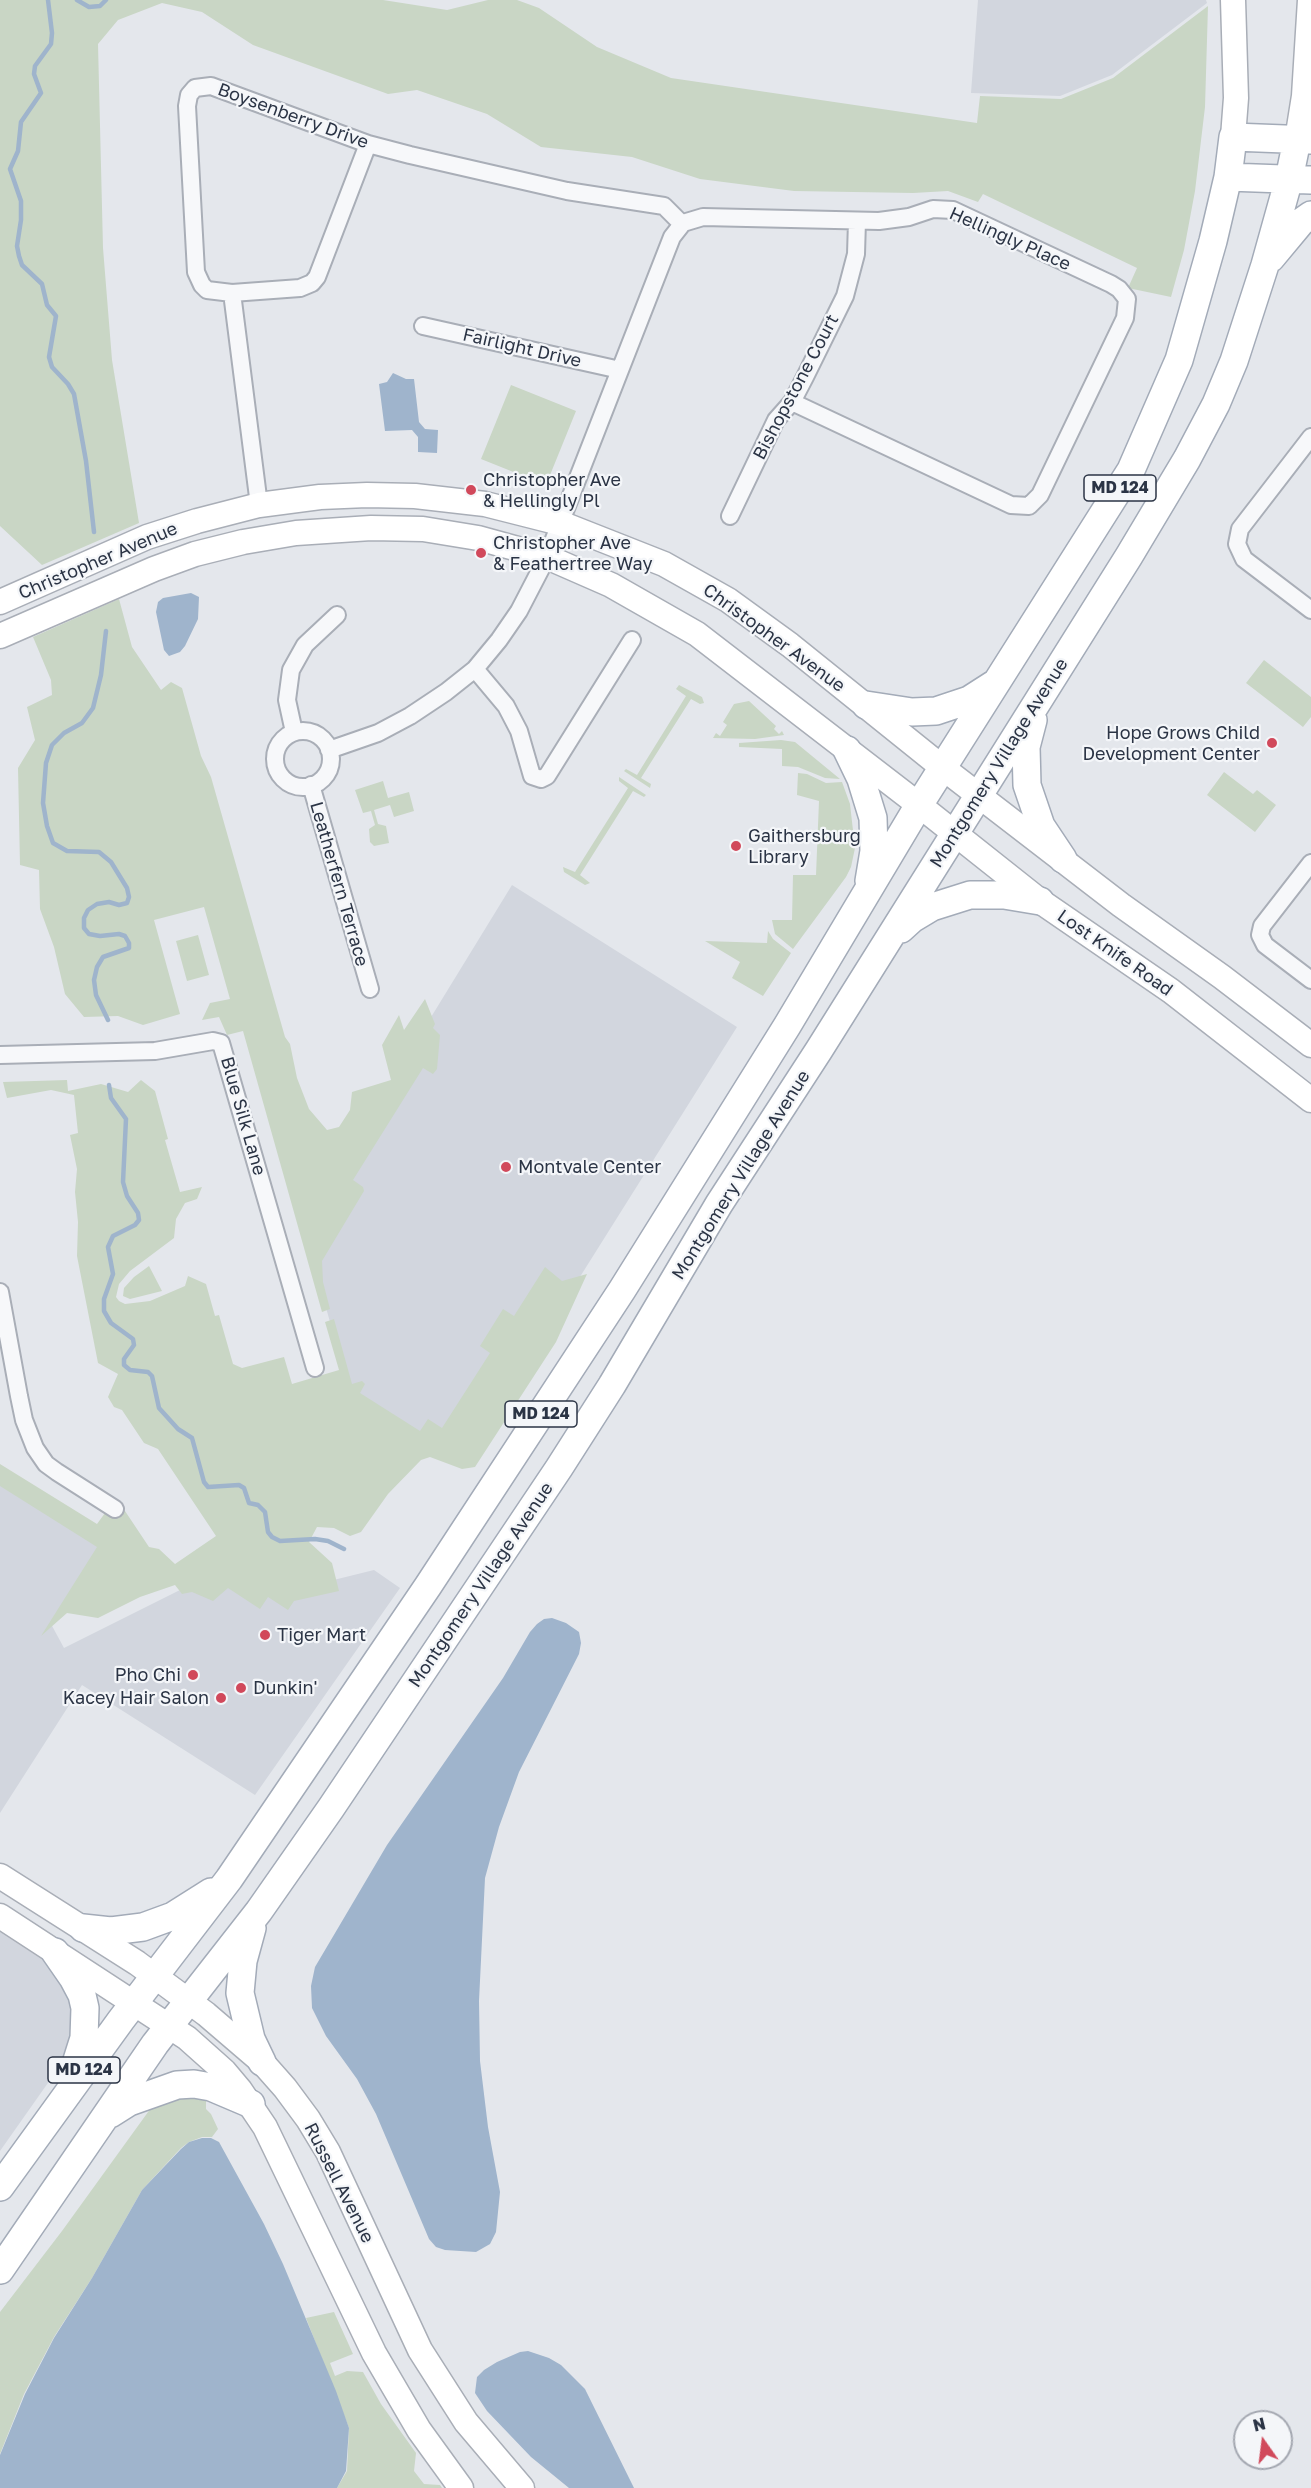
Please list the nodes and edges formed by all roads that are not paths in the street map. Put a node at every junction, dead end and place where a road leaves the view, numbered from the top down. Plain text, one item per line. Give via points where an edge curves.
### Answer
1 (1233, 0) edge
2 (1310, 0) edge
3 (1307, 100) edge
4 (1233, 137) junction
5 (1304, 140) edge
6 (368, 144) junction
7 (1228, 177) junction
8 (1300, 179) edge
9 (1311, 215) edge
10 (857, 221) junction
11 (682, 224) junction
12 (1265, 266) junction
13 (232, 293) junction
14 (423, 326) dead end
15 (620, 370) junction
16 (792, 402) junction
17 (1311, 437) edge
18 (259, 505) junction
19 (730, 516) dead end
20 (560, 523) junction
21 (547, 557) junction
22 (0, 602) edge
23 (1311, 610) edge
24 (337, 615) dead end
25 (0, 636) edge
26 (633, 640) dead end
27 (475, 669) junction
28 (998, 682) junction
29 (1037, 704) junction
30 (866, 705) junction
31 (294, 732) junction
32 (329, 750) junction
33 (848, 750) junction
34 (943, 768) junction
35 (311, 785) junction
36 (979, 794) junction
37 (919, 805) junction
38 (954, 833) junction
39 (1063, 859) junction
40 (1311, 863) edge
41 (866, 895) junction
42 (1040, 901) junction
43 (885, 945) junction
44 (1311, 980) edge
45 (370, 989) dead end
46 (1311, 1045) edge
47 (0, 1055) edge
48 (1311, 1100) edge
49 (0, 1292) edge
50 (315, 1368) dead end
51 (115, 1509) dead end
52 (0, 1876) edge
53 (229, 1878) junction
54 (259, 1911) junction
55 (0, 1916) edge
56 (83, 1928) junction
57 (55, 1952) junction
58 (154, 1976) junction
59 (189, 2001) junction
60 (134, 2004) junction
61 (169, 2026) junction
62 (262, 2062) junction
63 (251, 2104) junction
64 (57, 2107) junction
65 (101, 2120) junction
66 (0, 2187) edge
67 (0, 2270) edge
68 (461, 2488) edge
69 (522, 2488) edge

1 - 4 street
2 - 3 street, Montgomery Village Avenue
3 - 5 street, Montgomery Village Avenue
4 - 5 main road
4 - 7 main road, MD 124
5 - 8 main road, Montgomery Village Avenue
6 - 11 street, Boysenberry Drive via 509,178 664,206
6 - 13 street via 317,277 306,287
6 - 13 street, Boysenberry Drive via 211,86 191,91 187,106 196,272 207,290
7 - 8 main road
7 - 28 main road, MD 124 via 1179,360 1131,470
8 - 12 main road, Montgomery Village Avenue
9 - 12 main road, MD 124
10 - 11 street, Hellingly Place via 703,217
10 - 16 street, Bishopstone Court via 851,280
10 - 16 street, Hellingly Place via 894,220 933,210 953,210 1119,289 1128,299 1127,312 1040,495 1029,506 1011,505
11 - 15 street via 672,237
12 - 29 main road, Montgomery Village Avenue / MD 124 via 1216,404 1181,469
13 - 18 street
14 - 15 street, Fairlight Drive
15 - 20 street
16 - 19 street, Bishopstone Court via 776,420
17 - 23 street via 1240,529 1237,544 1245,559
18 - 20 street, Christopher Avenue via 320,497 416,496 485,504
18 - 22 street, Christopher Avenue via 147,537
20 - 21 street
20 - 30 street, Christopher Avenue via 664,564 728,600
21 - 25 street, Christopher Avenue via 477,538 423,530 371,528 296,533 243,542 154,569
21 - 27 street via 519,611
21 - 33 street, Christopher Avenue via 611,585 697,634
24 - 31 street via 305,645 291,670 287,700
26 - 27 street via 547,776 541,779 532,776 519,731 506,706
27 - 32 street via 410,716 378,733
28 - 30 main road via 969,700 936,711 912,712
28 - 34 main road, MD 124
29 - 36 main road, Montgomery Village Avenue / MD 124
29 - 39 main road via 1026,747 1027,785 1041,826
30 - 34 street, Christopher Avenue
31 - 32 street via 315,733
31 - 35 street, Leatherfern Terrace via 278,744 274,754 276,770 288,783
32 - 35 street via 329,769
33 - 37 street, Christopher Avenue
33 - 41 main road via 873,818 874,851
34 - 36 street
34 - 37 main road, MD 124
35 - 45 street, Leatherfern Terrace
36 - 38 main road, Montgomery Village Avenue / MD 124
36 - 39 street
37 - 38 street, Lost Knife Road
37 - 41 main road, MD 124
38 - 42 street, Lost Knife Road
38 - 43 main road, Montgomery Village Avenue / MD 124
39 - 46 street
40 - 44 street via 1262,926 1260,935 1265,945
41 - 53 main road, MD 124 via 622,1290
42 - 43 main road via 1004,895 970,895 948,900 912,919
42 - 48 street, Lost Knife Road via 1171,991
43 - 54 main road, Montgomery Village Avenue / MD 124 via 720,1204 559,1468
47 - 50 street, Blue Silk Lane via 138,1052 220,1042
49 - 51 street via 19,1395 35,1448 46,1464
52 - 56 street, Russell Avenue
53 - 56 main road via 191,1906 143,1927 111,1931
53 - 58 main road, MD 124
54 - 59 main road, Montgomery Village Avenue / MD 124
54 - 62 main road via 246,1943 240,1993 251,2039
55 - 57 street
56 - 58 street, Russell Avenue
57 - 60 street
57 - 64 main road via 73,1978 85,2008 84,2038
58 - 59 street, Russell Avenue
58 - 60 main road, MD 124
59 - 61 main road, Montgomery Village Avenue / MD 124
59 - 62 street, Russell Avenue
60 - 61 street
60 - 64 main road, MD 124
61 - 63 street via 224,2071
61 - 65 main road, Montgomery Village Avenue / MD 124
62 - 69 street, Russell Avenue via 308,2119 328,2152 432,2370 466,2422
63 - 65 main road via 210,2087 177,2085 129,2102
63 - 68 street via 374,2353 419,2430
64 - 66 main road, MD 124
65 - 67 main road, Montgomery Village Avenue / MD 124

